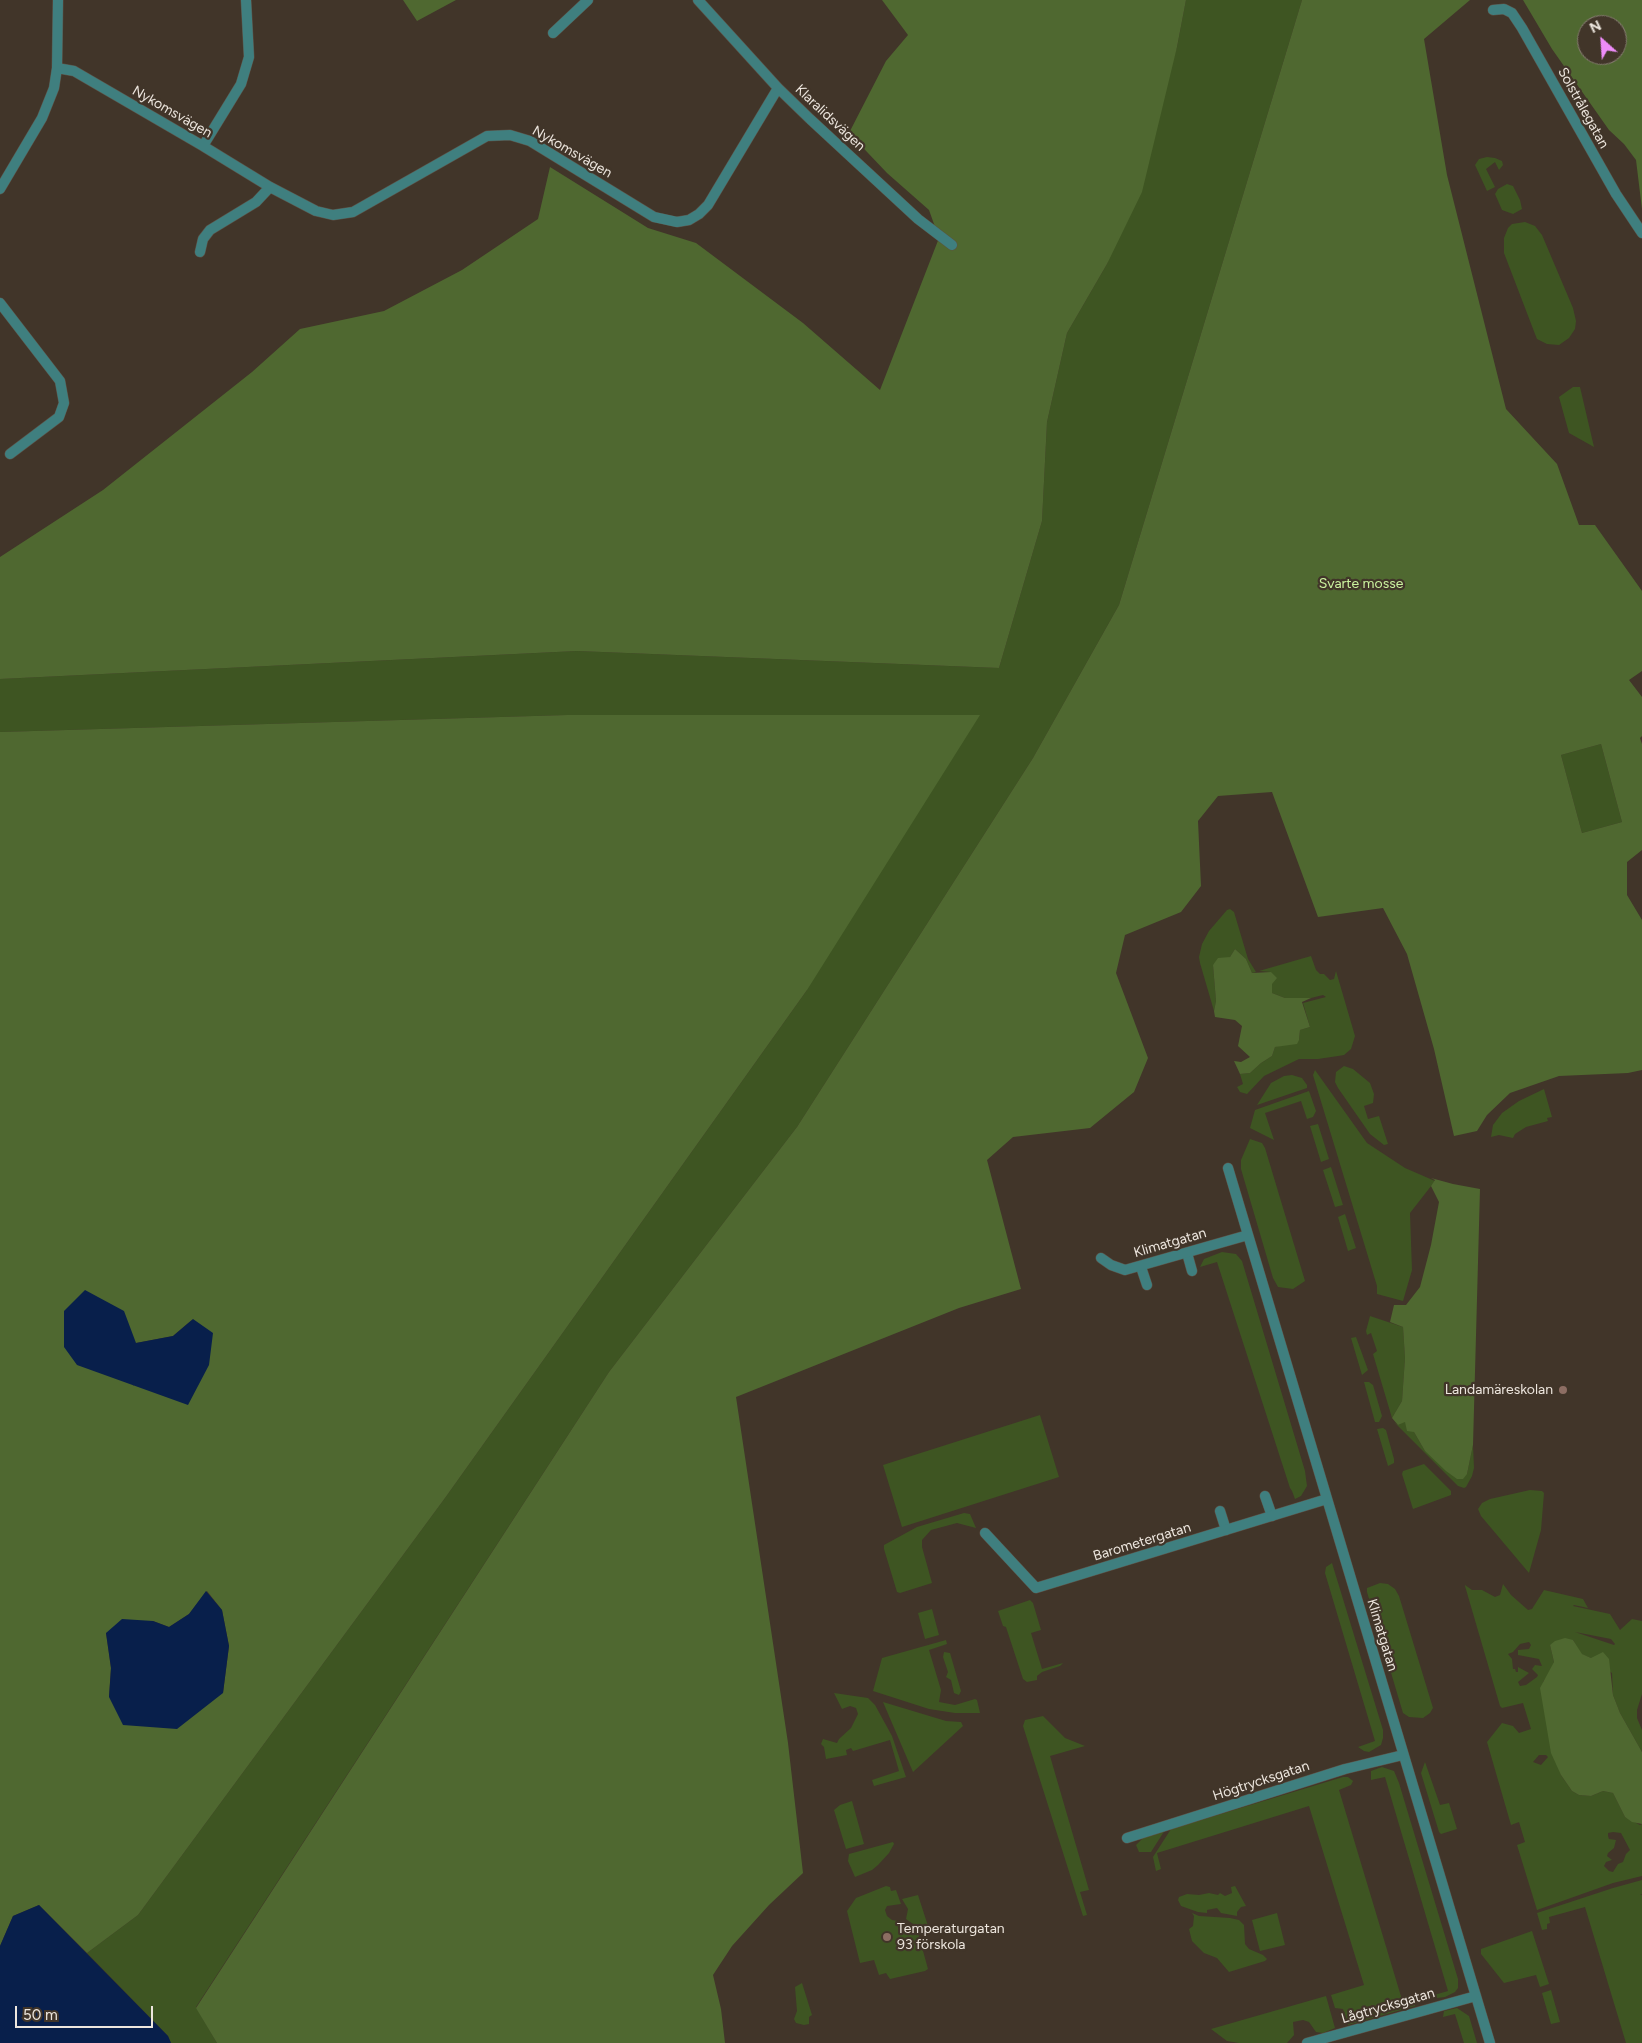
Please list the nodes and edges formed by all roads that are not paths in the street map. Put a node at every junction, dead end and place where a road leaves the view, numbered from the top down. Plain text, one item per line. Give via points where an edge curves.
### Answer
1 (58, 0) edge
2 (246, 0) edge
3 (588, 0) edge
4 (698, 0) edge
5 (1493, 10) dead end
6 (553, 33) dead end
7 (57, 68) junction
8 (778, 88) junction
9 (203, 146) junction
10 (270, 187) junction
11 (0, 189) edge
12 (1642, 233) edge
13 (952, 245) dead end
14 (200, 252) dead end
15 (0, 303) edge
16 (10, 454) dead end
17 (1228, 1168) dead end
18 (1248, 1235) junction
19 (1187, 1253) junction
20 (1101, 1258) dead end
21 (1141, 1267) junction
22 (1192, 1271) dead end
23 (1147, 1285) dead end
24 (1265, 1496) dead end
25 (1327, 1499) junction
26 (1220, 1511) dead end
27 (1272, 1516) junction
28 (1226, 1530) junction
29 (985, 1533) dead end
30 (1403, 1755) junction
31 (1127, 1838) dead end
32 (1476, 1996) junction
33 (1307, 2043) edge
34 (1490, 2043) edge

1 - 7 street
2 - 9 street via 249,57 241,84
3 - 6 street
4 - 8 street, Klaralidsvägen
5 - 12 street, Solstrålegatan via 1504,9 1512,13 1616,194
7 - 9 street, Nykomsvägen via 74,71
7 - 11 street via 54,88 42,118
8 - 10 street, Nykomsvägen via 705,208 689,220 677,222 654,216 530,141 510,135 488,136 353,212 333,215 316,211
8 - 13 street, Klaralidsvägen via 918,219
9 - 10 street, Nykomsvägen
10 - 14 street via 256,202 210,230 203,239
15 - 16 street via 60,381 64,403 59,417
17 - 18 street, Klimatgatan
18 - 19 street, Klimatgatan
18 - 25 street, Klimatgatan
19 - 21 street, Klimatgatan
19 - 22 street
20 - 21 street, Klimatgatan via 1125,1270
21 - 23 street
24 - 27 street
25 - 27 street, Barometergatan
25 - 30 street, Klimatgatan
26 - 28 street
27 - 28 street, Barometergatan
28 - 29 street, Barometergatan via 1036,1588
30 - 31 street, Högtrycksgatan via 1345,1769
30 - 32 street, Klimatgatan
32 - 33 street, Lågtrycksgatan
32 - 34 street, Klimatgatan

